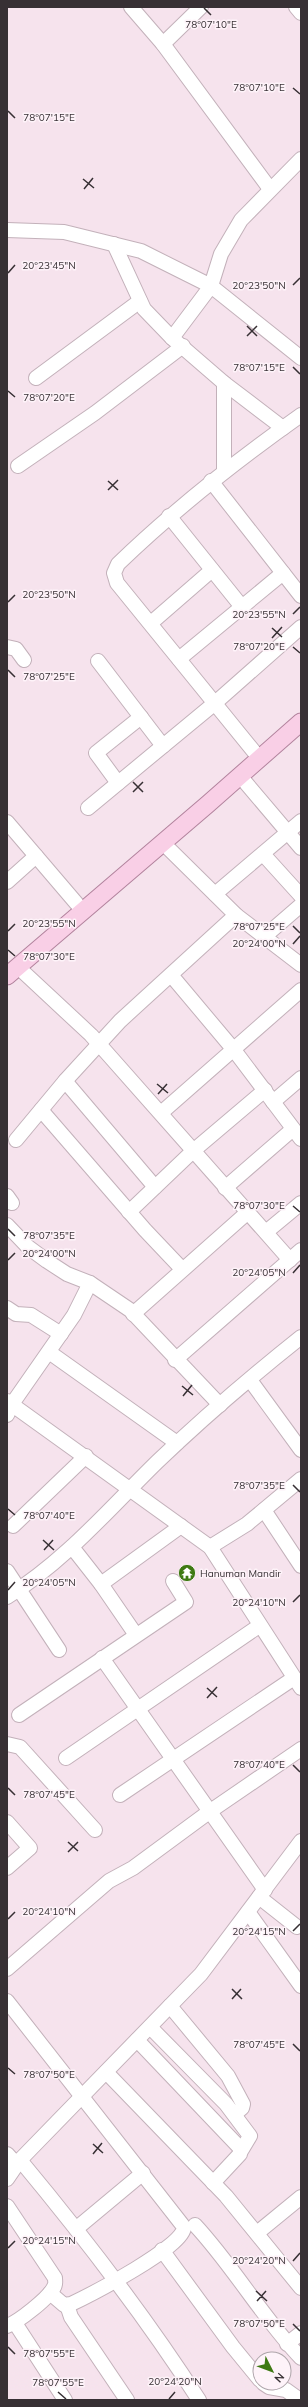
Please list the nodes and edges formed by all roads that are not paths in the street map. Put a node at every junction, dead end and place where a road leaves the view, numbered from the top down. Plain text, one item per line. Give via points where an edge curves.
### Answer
1 (131, 7) edge
2 (201, 7) edge
3 (296, 7) edge
4 (301, 13) edge
5 (163, 44) junction
6 (301, 159) edge
7 (270, 189) junction
8 (7, 230) edge
9 (114, 244) junction
10 (211, 286) junction
11 (140, 301) junction
12 (178, 342) junction
13 (301, 358) edge
14 (36, 378) dead end
15 (224, 383) junction
16 (301, 415) edge
17 (282, 428) junction
18 (18, 466) dead end
19 (224, 471) junction
20 (211, 481) junction
21 (169, 516) junction
22 (212, 570) junction
23 (283, 573) junction
24 (301, 596) edge
25 (242, 607) junction
26 (151, 623) junction
27 (301, 627) edge
28 (7, 647) edge
29 (179, 659) junction
30 (24, 660) dead end
31 (98, 661) dead end
32 (215, 703) junction
33 (141, 717) junction
34 (301, 722) edge
35 (163, 746) junction
36 (260, 759) junction
37 (240, 776) junction
38 (118, 783) junction
39 (88, 808) dead end
40 (301, 821) edge
41 (7, 822) edge
42 (287, 832) junction
43 (163, 843) junction
44 (301, 848) edge
45 (263, 854) junction
46 (36, 856) junction
47 (7, 882) edge
48 (215, 894) junction
49 (301, 896) edge
50 (301, 905) edge
51 (83, 911) junction
52 (236, 915) junction
53 (264, 937) junction
54 (301, 965) edge
55 (13, 971) edge
56 (170, 975) junction
57 (301, 990) edge
58 (99, 1044) junction
59 (234, 1050) junction
60 (301, 1078) edge
61 (65, 1081) junction
62 (265, 1090) junction
63 (273, 1102) junction
64 (41, 1110) junction
65 (161, 1113) junction
66 (297, 1134) edge
67 (16, 1140) dead end
68 (193, 1151) junction
69 (155, 1187) junction
70 (225, 1188) junction
71 (301, 1203) edge
72 (130, 1212) junction
73 (248, 1212) junction
74 (7, 1225) edge
75 (266, 1232) junction
76 (301, 1250) edge
77 (290, 1260) junction
78 (182, 1269) junction
79 (90, 1283) junction
80 (7, 1308) edge
81 (133, 1314) junction
82 (61, 1334) junction
83 (301, 1337) edge
84 (49, 1352) junction
85 (176, 1360) junction
86 (250, 1380) junction
87 (220, 1405) junction
88 (9, 1406) edge
89 (177, 1443) junction
90 (301, 1450) edge
91 (86, 1456) junction
92 (301, 1479) edge
93 (130, 1490) junction
94 (264, 1510) junction
95 (14, 1526) dead end
96 (181, 1526) junction
97 (72, 1547) junction
98 (210, 1547) junction
99 (301, 1566) edge
100 (7, 1571) edge
101 (173, 1581) dead end
102 (101, 1584) junction
103 (19, 1589) junction
104 (7, 1597) edge
105 (259, 1626) junction
106 (136, 1635) junction
107 (59, 1650) dead end
108 (102, 1658) junction
109 (298, 1683) edge
110 (137, 1710) junction
111 (19, 1715) dead end
112 (13, 1745) edge
113 (301, 1749) edge
114 (66, 1758) dead end
115 (173, 1759) junction
116 (120, 1795) dead end
117 (209, 1812) junction
118 (7, 1822) edge
119 (95, 1830) dead end
120 (301, 1841) edge
121 (7, 1868) edge
122 (262, 1893) junction
123 (248, 1912) junction
124 (296, 1927) dead end
125 (7, 1969) edge
126 (301, 1986) edge
127 (7, 2001) edge
128 (170, 2006) junction
129 (150, 2027) junction
130 (137, 2040) junction
131 (106, 2072) junction
132 (82, 2096) junction
133 (235, 2114) junction
134 (241, 2151) junction
135 (7, 2154) edge
136 (19, 2162) junction
137 (143, 2173) junction
138 (7, 2179) edge
139 (213, 2183) junction
140 (301, 2197) edge
141 (7, 2206) edge
142 (195, 2225) dead end
143 (77, 2228) junction
144 (257, 2233) junction
145 (162, 2250) junction
146 (117, 2281) junction
147 (301, 2288) edge
148 (50, 2293) junction
149 (67, 2305) junction
150 (11, 2325) edge
151 (301, 2333) edge
152 (287, 2344) junction
153 (301, 2358) edge
154 (252, 2371) edge
155 (287, 2391) edge
156 (65, 2400) edge
157 (127, 2400) edge
158 (198, 2400) edge
159 (300, 2400) edge

1 - 5 street
2 - 5 street
3 - 4 street
5 - 7 street
6 - 7 street
7 - 10 street via 241,220 220,254
8 - 9 street via 64,232
9 - 10 street via 141,251
9 - 11 street
10 - 12 street
10 - 13 street
11 - 12 street via 144,309
11 - 14 street
12 - 15 street
12 - 18 street via 95,413
15 - 17 street
15 - 19 street
16 - 17 street
17 - 19 street
19 - 20 street
20 - 21 street
20 - 23 street
21 - 22 street
21 - 26 street via 118,564 114,573 117,583
22 - 25 street
22 - 26 street
23 - 24 street
23 - 25 street
25 - 29 street
26 - 29 street
27 - 32 street
28 - 30 street via 16,649
29 - 32 street
31 - 33 street
32 - 35 street
32 - 36 street
33 - 35 street
33 - 38 street via 96,753
34 - 36 main road
35 - 38 street
36 - 37 main road
37 - 42 street
37 - 43 main road
38 - 39 street
40 - 42 street
41 - 46 street
42 - 44 street
42 - 45 street
43 - 48 street
43 - 51 main road
45 - 48 street
45 - 49 street
46 - 47 street
46 - 51 street
48 - 52 street
50 - 53 street
51 - 55 main road
52 - 53 street
52 - 56 street
53 - 54 street
55 - 58 street
56 - 58 street
56 - 59 street
57 - 59 street
58 - 61 street
58 - 65 street
59 - 62 street
59 - 65 street
60 - 63 street
61 - 64 street
61 - 69 street
62 - 63 street
62 - 68 street
63 - 66 street
64 - 67 street
64 - 72 street
65 - 68 street
66 - 70 street
68 - 69 street
68 - 70 street
69 - 72 street
70 - 73 street
71 - 75 street
72 - 78 street
73 - 75 street
73 - 78 street
74 - 79 street via 28,1247 48,1261 67,1274
75 - 77 street
76 - 77 street
77 - 85 street
78 - 81 street
79 - 81 street
79 - 82 street
80 - 82 street via 16,1314 31,1315
81 - 85 street
82 - 84 street
83 - 86 street
84 - 88 street
84 - 89 street
85 - 87 street
86 - 87 street
86 - 90 street
87 - 89 street
88 - 91 street
89 - 93 street
91 - 93 street
91 - 95 street
92 - 94 street
93 - 96 street
93 - 97 street
94 - 98 street
94 - 99 street
96 - 98 street
96 - 102 street
97 - 102 street
97 - 103 street via 33,1581
98 - 105 street
100 - 103 street
101 - 106 street via 186,1602
102 - 106 street
103 - 104 street
103 - 107 street
105 - 109 street
105 - 110 street
106 - 108 street
108 - 110 street
108 - 111 street
109 - 115 street
110 - 114 street
110 - 115 street
112 - 119 street
113 - 117 street
115 - 116 street
115 - 117 street
117 - 122 street
117 - 125 street via 133,1868 108,1881
118 - 121 street via 30,1848
120 - 122 street
122 - 123 street
122 - 124 street
123 - 126 street
123 - 128 street via 201,1974
127 - 132 street
128 - 129 street
128 - 133 street via 228,2076 243,2104
129 - 130 street
129 - 133 street
130 - 131 street
130 - 134 street
131 - 132 street
131 - 139 street
132 - 136 street
132 - 137 street
133 - 134 street via 250,2136
134 - 139 street
135 - 136 street
136 - 138 street
136 - 143 street
137 - 143 street
137 - 145 street via 184,2226 178,2239
139 - 144 street
140 - 144 street
141 - 148 street via 55,2278 54,2288
142 - 152 street via 219,2251
143 - 146 street
144 - 147 street
145 - 146 street
145 - 154 street
146 - 149 street
146 - 158 street via 168,2352
148 - 149 street
148 - 150 street
149 - 157 street via 71,2317
150 - 156 street
151 - 152 street
152 - 153 street
155 - 159 street

